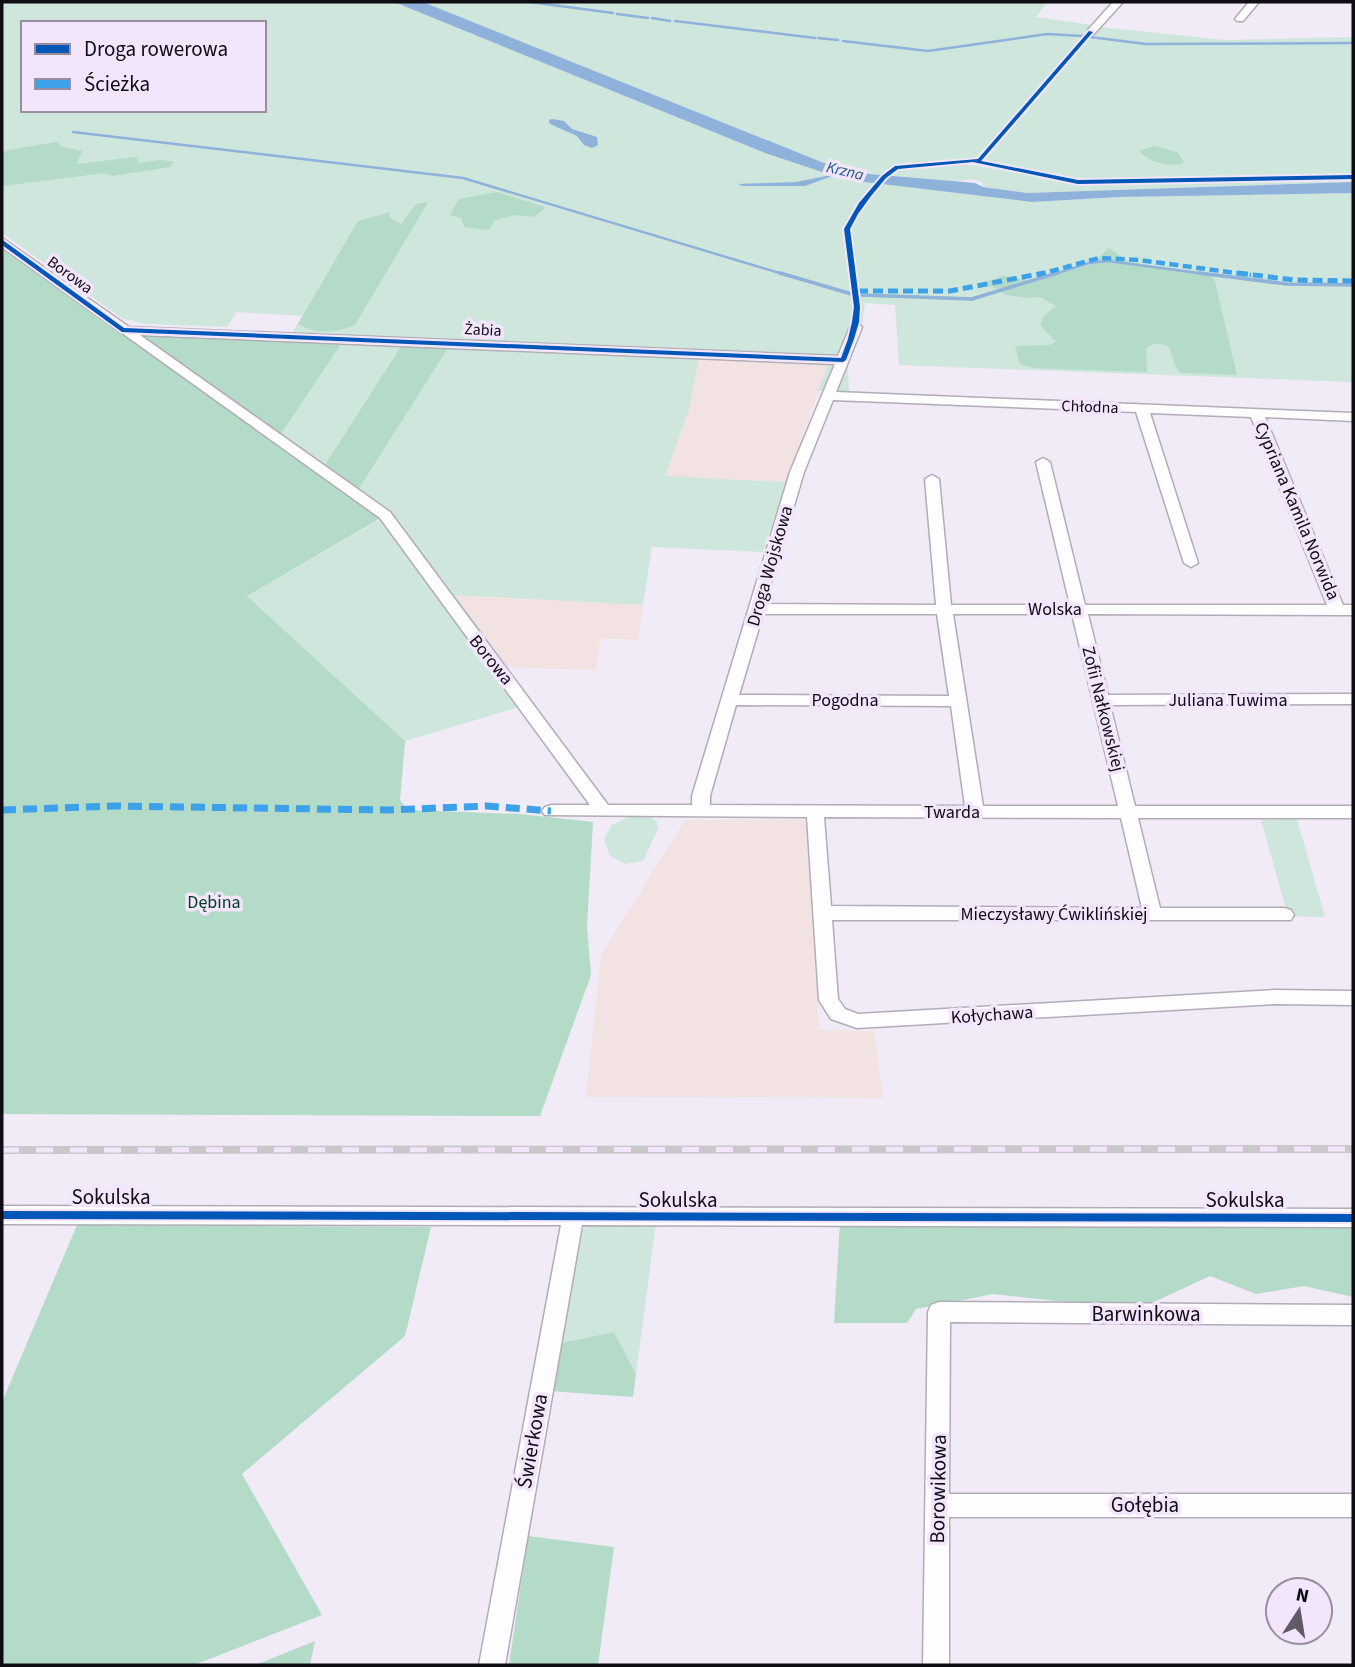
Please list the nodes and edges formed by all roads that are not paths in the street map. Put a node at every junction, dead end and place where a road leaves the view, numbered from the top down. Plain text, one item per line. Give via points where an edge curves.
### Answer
1 (1118, 2) edge
2 (1254, 2) edge
3 (1240, 19) dead end
4 (1091, 33) dead end
5 (2, 242) edge
6 (856, 327) dead end
7 (122, 330) junction
8 (843, 360) junction
9 (827, 396) junction
10 (1142, 409) junction
11 (1256, 413) junction
12 (1353, 417) edge
13 (1044, 462) dead end
14 (932, 480) dead end
15 (1191, 563) dead end
16 (944, 608) junction
17 (757, 609) junction
18 (1078, 609) junction
19 (1345, 610) edge
20 (1353, 699) edge
21 (731, 700) junction
22 (1102, 700) junction
23 (960, 701) junction
24 (551, 811) dead end
25 (603, 811) junction
26 (701, 811) junction
27 (815, 811) junction
28 (975, 812) junction
29 (1127, 812) junction
30 (1353, 812) edge
31 (823, 913) junction
32 (1153, 915) junction
33 (1285, 915) dead end
34 (1353, 998) edge
35 (2, 1214) edge
36 (573, 1217) junction
37 (1353, 1218) edge
38 (939, 1312) joint
39 (1353, 1315) edge
40 (937, 1505) junction
41 (1353, 1506) edge
42 (492, 1665) edge
43 (936, 1665) edge

1 - 4 street
2 - 3 street
5 - 7 street, Borowa
6 - 8 street, Droga Wojskowa
7 - 8 street, Żabia
7 - 25 street, Borowa via 385,515
8 - 9 street, Droga Wojskowa
9 - 10 street, Chłodna
9 - 17 street, Droga Wojskowa via 797,472
10 - 11 street, Chłodna
10 - 15 street
11 - 12 street, Chłodna
11 - 19 street, Cypriana Kamila Norwida
13 - 18 street, Zofii Nałkowskiej
14 - 16 street
16 - 17 street, Wolska
16 - 18 street, Wolska
16 - 23 street
17 - 21 street, Droga Wojskowa
18 - 19 street, Wolska
18 - 22 street, Zofii Nałkowskiej
20 - 22 street, Juliana Tuwima
21 - 23 street, Pogodna
21 - 26 street, Droga Wojskowa via 701,796
22 - 29 street, Zofii Nałkowskiej
23 - 28 street
24 - 25 street, Twarda
25 - 26 street, Twarda
26 - 27 street, Twarda
27 - 28 street, Twarda
27 - 31 street, Kołychawa
28 - 29 street, Twarda
29 - 30 street, Twarda
29 - 32 street, Zofii Nałkowskiej
31 - 32 street, Mieczysławy Ćwiklińskiej
31 - 34 street, Kołychawa via 830,1004 838,1014 853,1020 1262,998
32 - 33 street, Mieczysławy Ćwiklińskiej
35 - 36 street, Sokulska
36 - 37 street, Sokulska
36 - 42 street, Świerkowa
38 - 39 street, Barwinkowa
38 - 40 street, Borowikowa
40 - 41 street, Gołębia
40 - 43 street, Borowikowa

